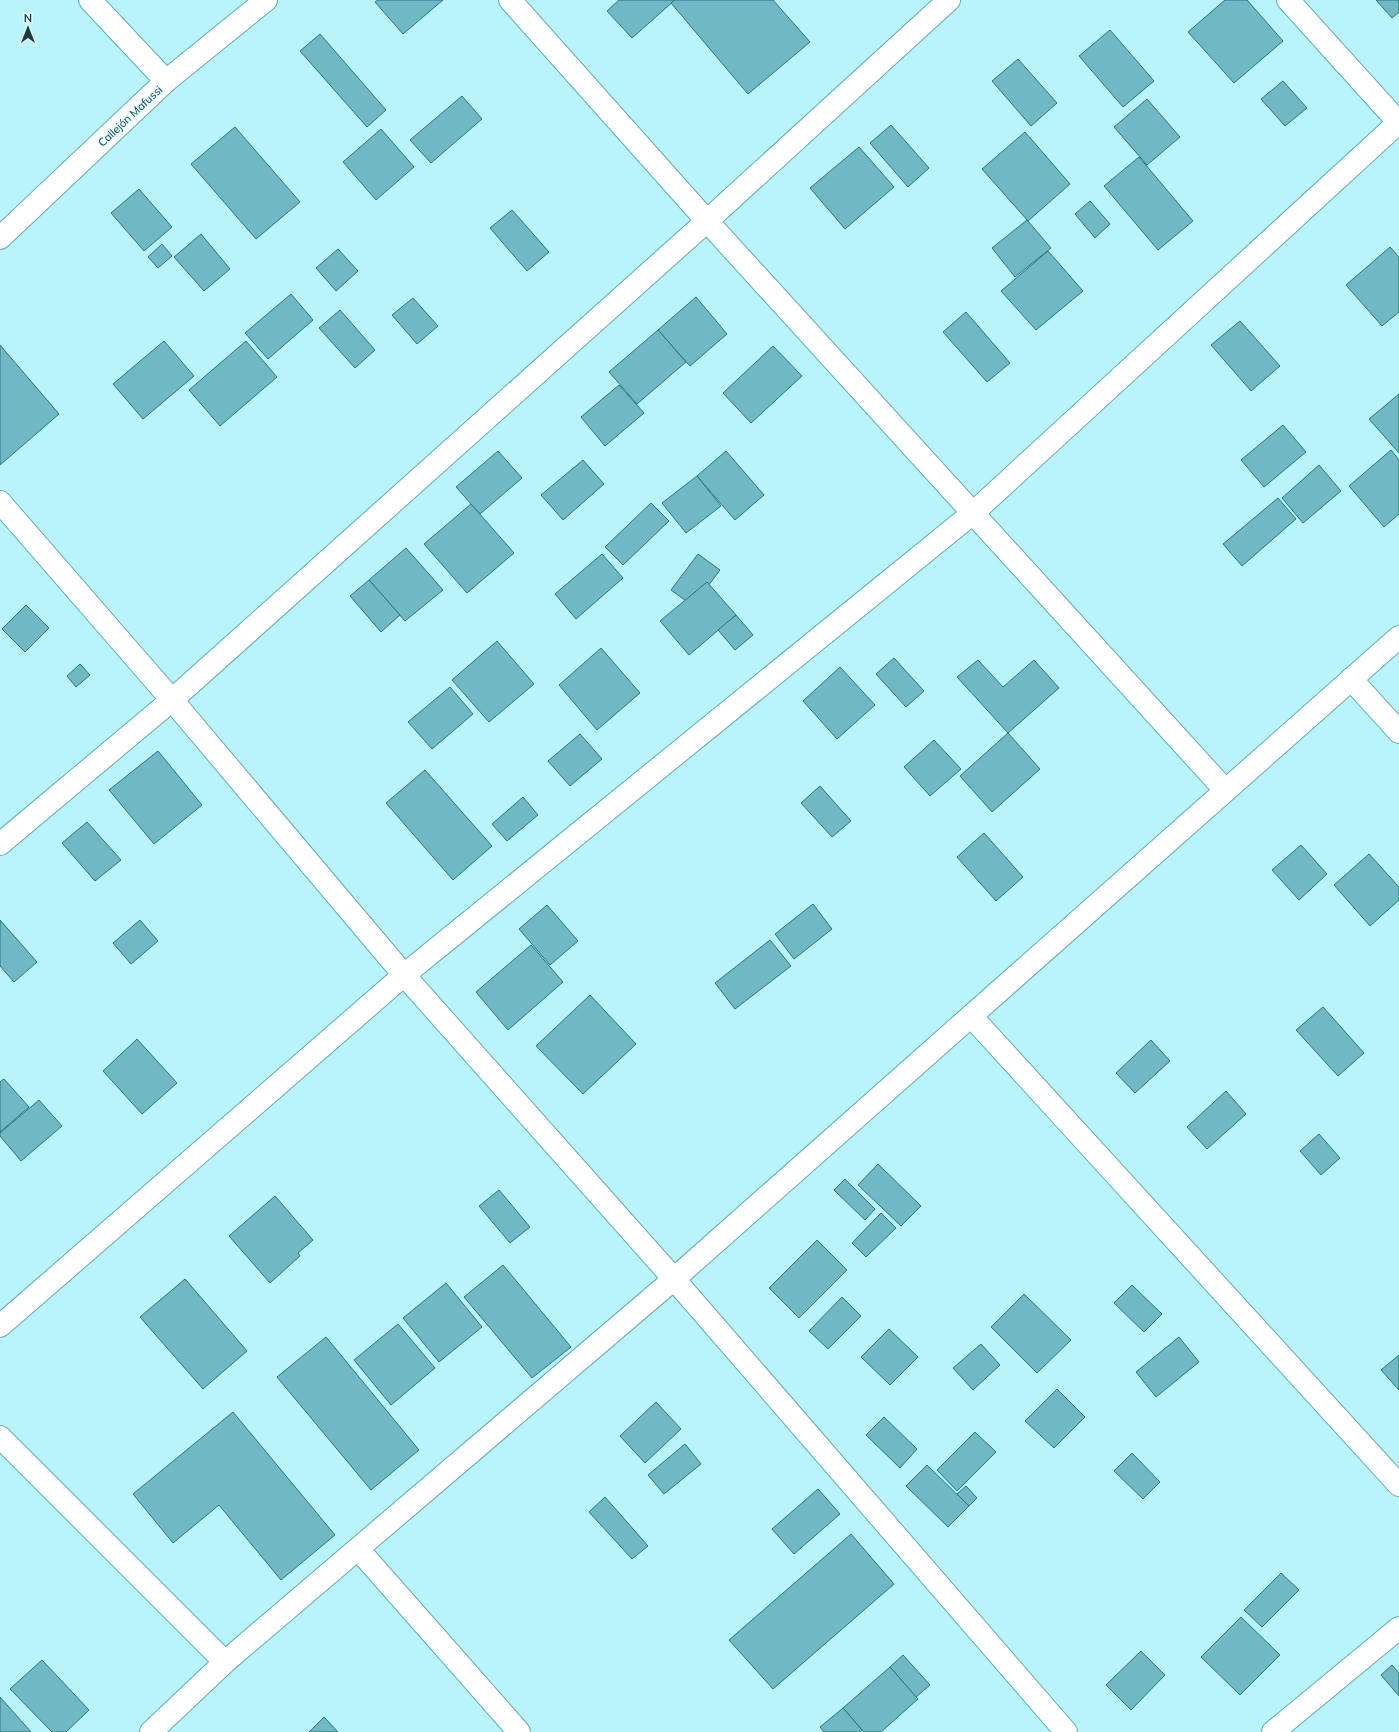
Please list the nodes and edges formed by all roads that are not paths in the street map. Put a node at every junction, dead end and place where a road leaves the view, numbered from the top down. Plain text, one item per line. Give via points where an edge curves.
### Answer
1 (90, 0) edge
2 (266, 0) edge
3 (510, 0) edge
4 (949, 0) edge
5 (1288, 0) edge
6 (166, 81) junction
7 (1399, 123) edge
8 (707, 221) junction
9 (0, 238) edge
10 (0, 502) edge
11 (973, 513) junction
12 (1399, 637) edge
13 (1351, 679) junction
14 (172, 700) junction
15 (1399, 732) edge
16 (1225, 790) junction
17 (0, 844) edge
18 (404, 975) junction
19 (971, 1016) junction
20 (674, 1279) junction
21 (0, 1326) edge
22 (0, 1437) edge
23 (1399, 1485) edge
24 (358, 1549) junction
25 (1399, 1628) edge
26 (225, 1662) junction
27 (151, 1732) edge
28 (520, 1732) edge
29 (1066, 1732) edge
30 (1273, 1732) edge

1 - 6 street
2 - 6 street, Callejón Mafussi
3 - 8 street
4 - 8 street
5 - 7 street
6 - 9 street, Callejón Mafussi
7 - 11 street
8 - 11 street
8 - 14 street
10 - 14 street
11 - 16 street
11 - 18 street
12 - 13 street
13 - 15 street
13 - 16 street
14 - 17 street
14 - 18 street
16 - 19 street
18 - 20 street
18 - 21 street
19 - 20 street
19 - 23 street
20 - 24 street
20 - 29 street
22 - 26 street
24 - 26 street
24 - 28 street
25 - 30 street
26 - 27 street

